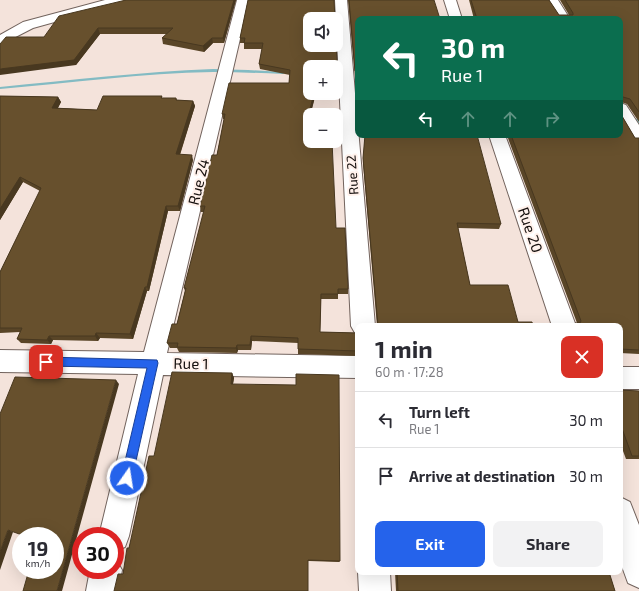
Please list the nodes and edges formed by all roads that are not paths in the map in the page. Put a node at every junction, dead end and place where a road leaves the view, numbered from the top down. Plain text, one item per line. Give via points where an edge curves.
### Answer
1 (119, 0) edge
2 (243, 0) edge
3 (341, 0) edge
4 (450, 0) edge
5 (552, 0) edge
6 (455, 16) edge
7 (562, 16) edge
8 (0, 41) edge
9 (625, 115) edge
10 (498, 138) edge
11 (639, 138) edge
12 (363, 323) edge
13 (563, 323) edge
14 (0, 361) edge
15 (153, 363) junction
16 (355, 367) edge
17 (623, 378) edge
18 (639, 378) edge
19 (623, 521) edge
20 (116, 527) edge
21 (639, 572) edge
22 (374, 575) edge
23 (104, 579) edge
24 (102, 591) edge
25 (375, 591) edge

1 - 8 street via 28,25
2 - 15 street, Rue 24
3 - 12 street, Rue 22
4 - 6 street
5 - 7 street
9 - 11 street
10 - 13 street, Rue 20
14 - 15 street, Rue 1
15 - 16 street, Rue 1
15 - 20 street, Rue 24
17 - 18 street
19 - 21 street
22 - 25 street
23 - 24 street

